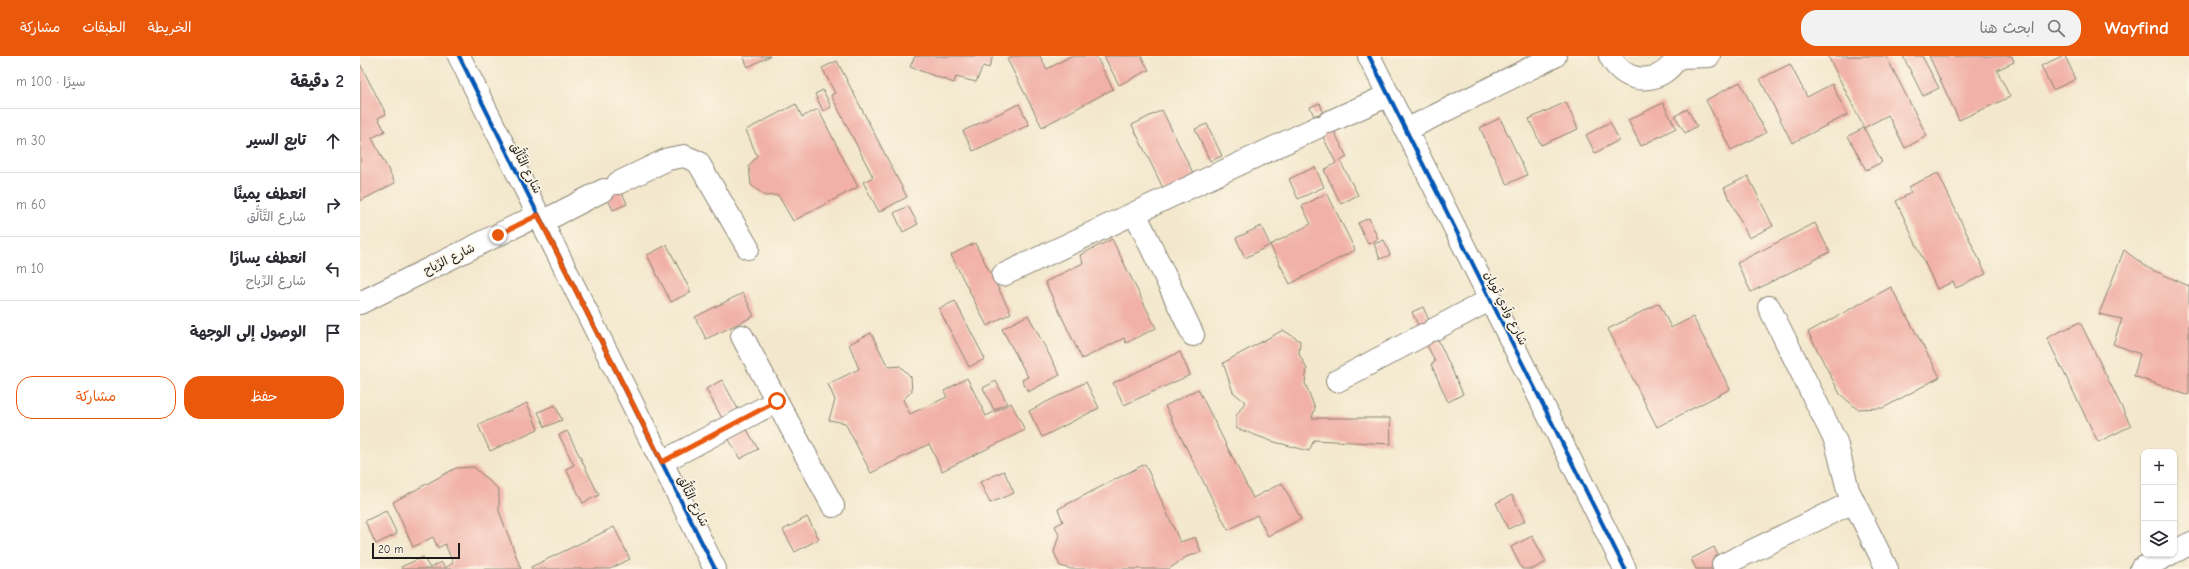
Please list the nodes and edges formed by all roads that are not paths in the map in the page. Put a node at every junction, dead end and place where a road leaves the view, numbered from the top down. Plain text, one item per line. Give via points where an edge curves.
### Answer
1 (459, 56) edge
2 (1369, 56) edge
3 (1555, 56) edge
4 (1610, 56) edge
5 (1709, 56) edge
6 (1678, 57) edge
7 (1389, 95) junction
8 (1406, 130) junction
9 (1135, 213) junction
10 (540, 218) junction
11 (748, 248) dead end
12 (1003, 275) dead end
13 (1491, 300) junction
14 (360, 303) edge
15 (1769, 307) dead end
16 (1192, 335) dead end
17 (742, 336) dead end
18 (1337, 381) dead end
19 (777, 401) junction
20 (662, 462) junction
21 (1853, 502) junction
22 (833, 506) dead end
23 (2189, 544) edge
24 (2177, 550) edge
25 (2164, 557) edge
26 (1723, 565) dead end
27 (1620, 567) edge
28 (715, 569) edge
29 (1887, 569) edge
30 (2141, 569) edge

1 - 10 street, شارع التَّألُّق
2 - 7 street, شارع واَدي ثَوبان
3 - 8 street
4 - 6 street via 1619,70 1640,79 1662,74
5 - 6 street
7 - 8 street, شارع واَدي ثَوبان
7 - 9 street
8 - 13 street, شارع واَدي ثَوبان
9 - 12 street
9 - 16 street
10 - 11 street, شارع الرِّياح via 675,156 691,158 703,168
10 - 14 street, شارع الرِّياح
10 - 20 street, شارع التَّألُّق
13 - 18 street
13 - 27 street, شارع واَدي ثَوبان
15 - 21 street via 1836,442
17 - 19 street
19 - 20 street
19 - 22 street
20 - 28 street, شارع التَّألُّق
21 - 26 street
21 - 29 street
23 - 24 street
25 - 30 street

